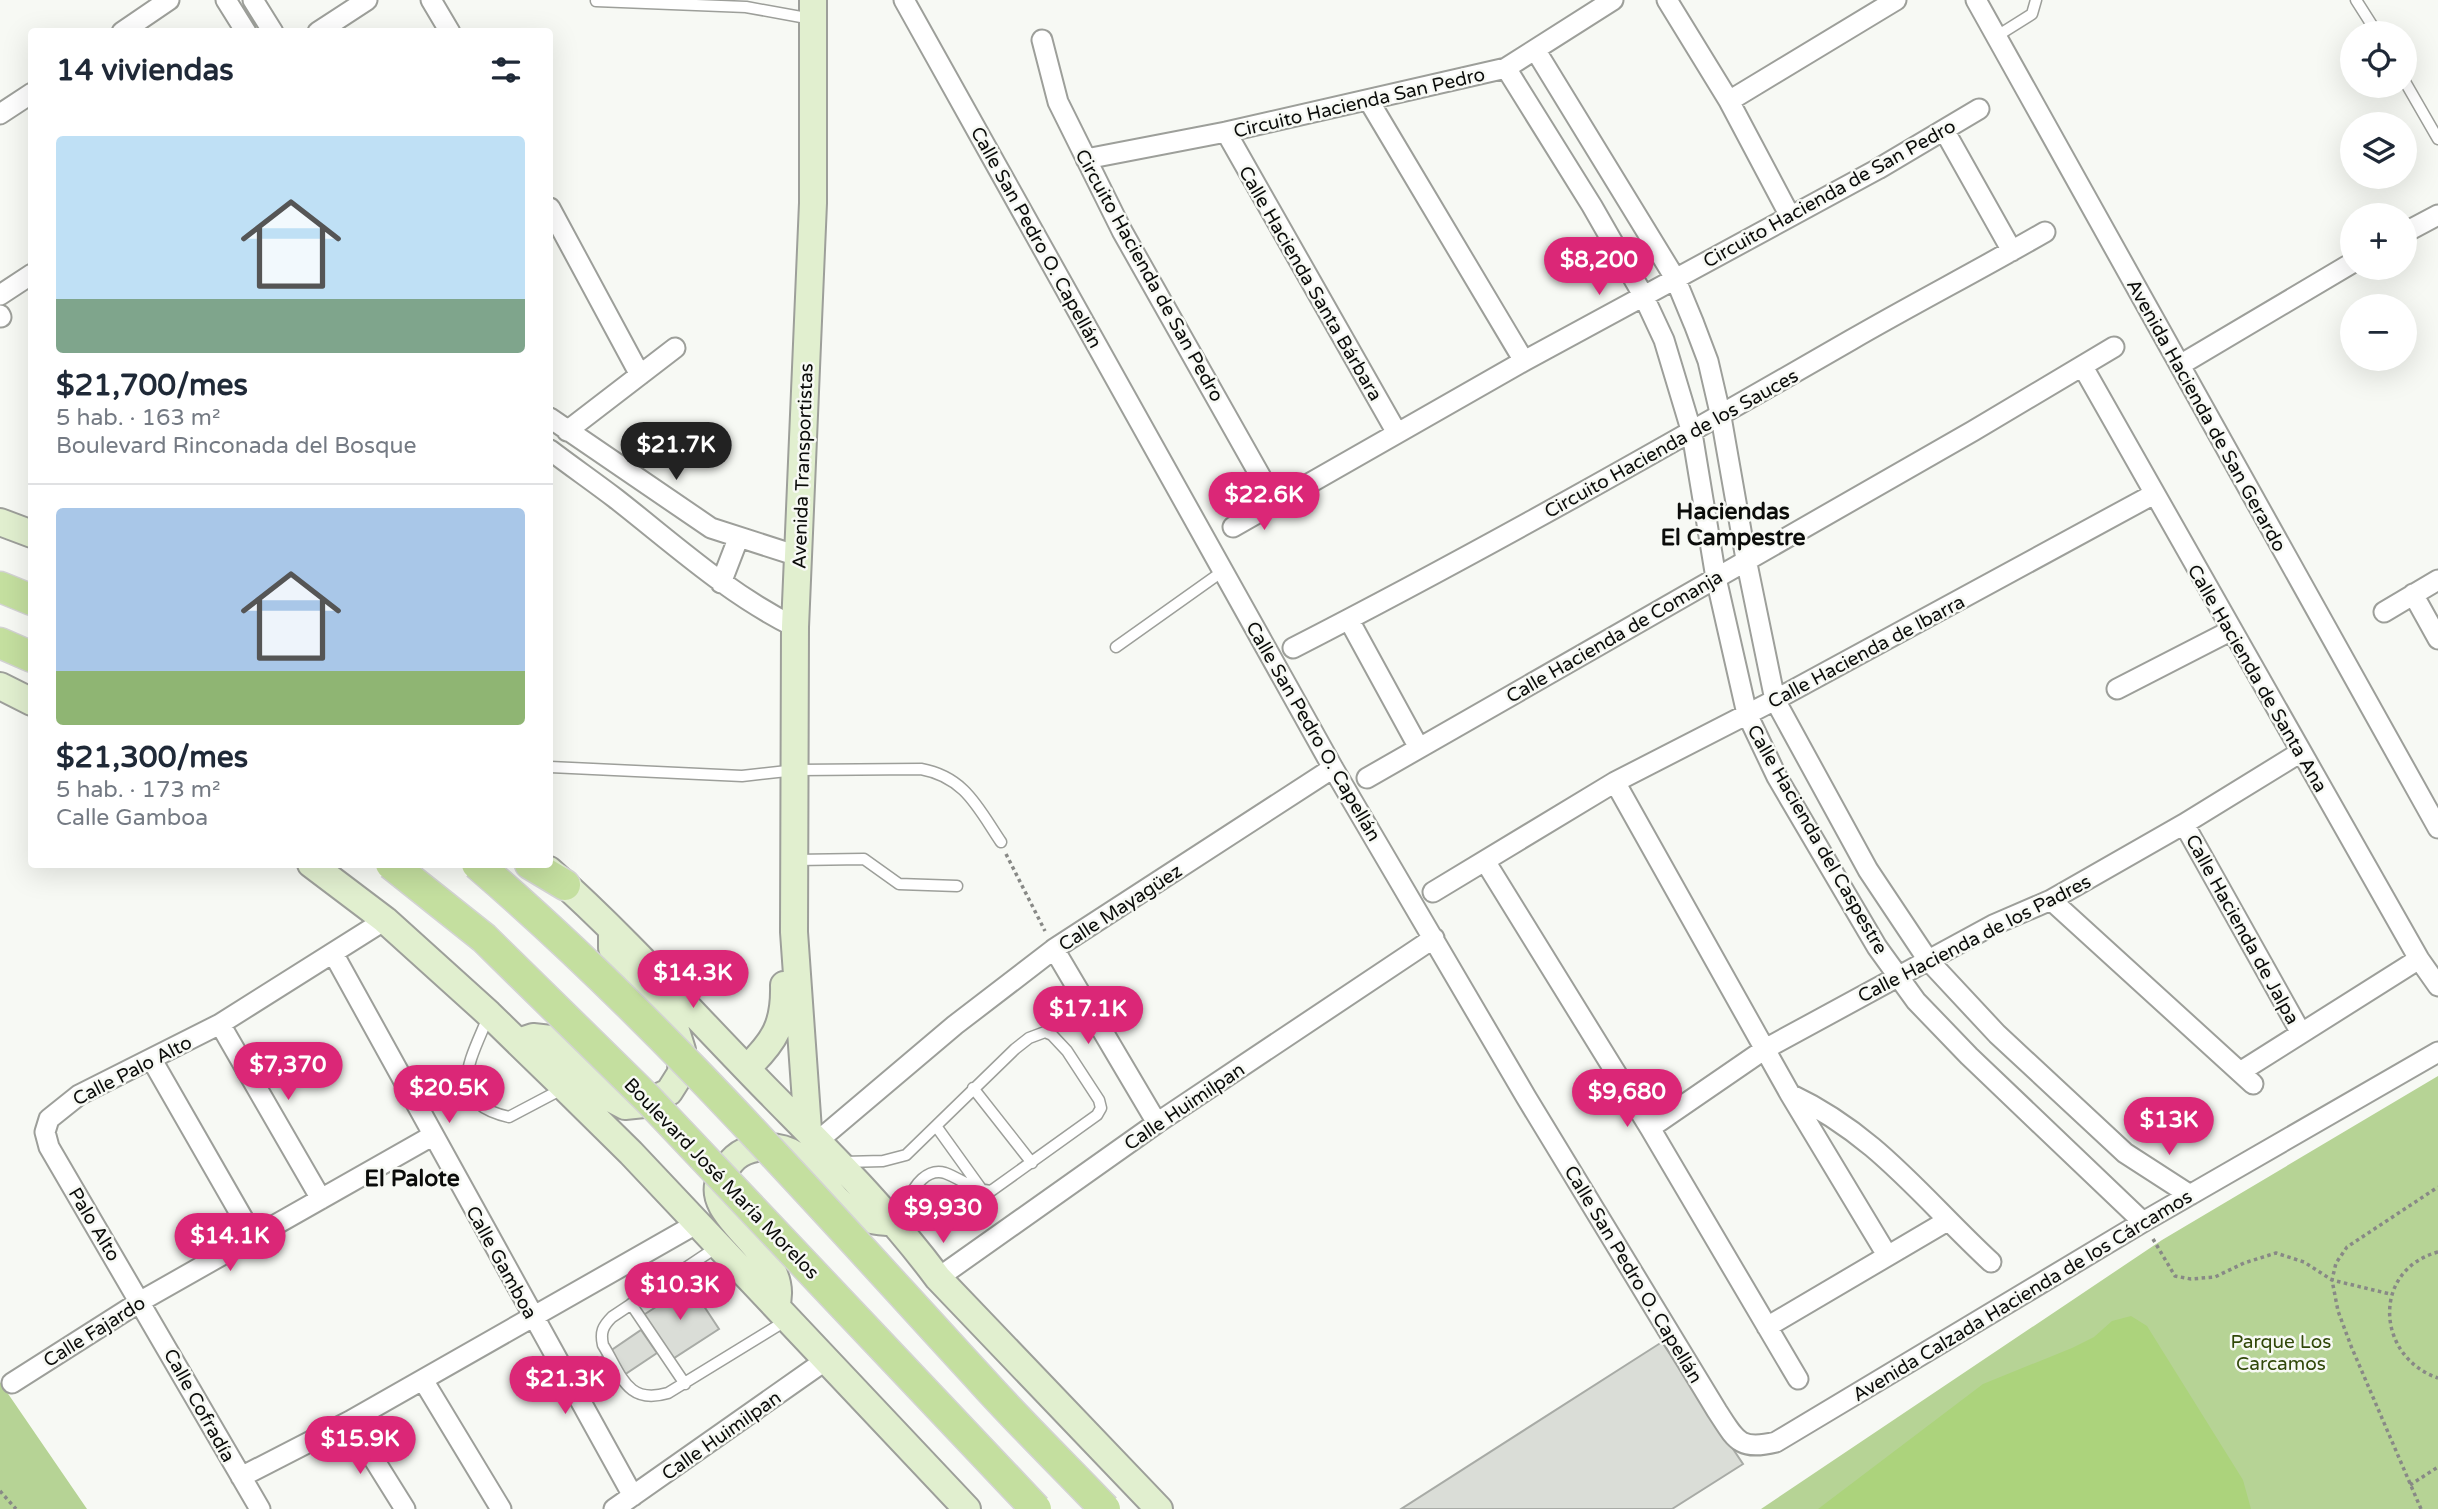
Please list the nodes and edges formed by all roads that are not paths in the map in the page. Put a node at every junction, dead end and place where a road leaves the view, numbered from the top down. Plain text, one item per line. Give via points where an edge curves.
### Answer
1 (169, 0) edge
2 (226, 0) edge
3 (253, 0) edge
4 (367, 0) edge
5 (431, 0) edge
6 (904, 0) edge
7 (1613, 0) edge
8 (1667, 0) edge
9 (1976, 0) edge
10 (2036, 0) edge
11 (2356, 0) edge
12 (596, 1) edge
13 (1887, 2) edge
14 (813, 9) edge
15 (2369, 21) edge
16 (128, 28) edge
17 (244, 28) edge
18 (270, 28) edge
19 (324, 28) edge
20 (448, 28) edge
21 (1997, 36) junction
22 (1042, 40) dead end
23 (1536, 51) junction
24 (1506, 68) junction
25 (28, 96) edge
26 (2414, 98) edge
27 (1369, 101) junction
28 (1729, 101) junction
29 (1979, 109) dead end
30 (0, 114) edge
31 (1944, 130) junction
32 (1226, 132) junction
33 (2438, 139) edge
34 (1086, 159) junction
35 (553, 214) edge
36 (2438, 215) edge
37 (1790, 216) junction
38 (2417, 226) edge
39 (2045, 232) dead end
40 (2012, 251) junction
41 (2340, 270) edge
42 (28, 277) edge
43 (1675, 278) junction
44 (0, 295) edge
45 (1643, 295) junction
46 (2114, 347) dead end
47 (675, 348) dead end
48 (1524, 361) junction
49 (2180, 365) junction
50 (2082, 367) junction
51 (640, 375) junction
52 (1721, 416) junction
53 (553, 420) edge
54 (567, 431) junction
55 (1397, 433) junction
56 (1692, 433) junction
57 (553, 452) edge
58 (2154, 495) junction
59 (1275, 502) junction
60 (0, 522) edge
61 (1233, 527) dead end
62 (28, 532) edge
63 (738, 539) junction
64 (798, 556) junction
65 (1746, 559) junction
66 (1223, 571) junction
67 (1716, 578) junction
68 (2438, 580) edge
69 (721, 583) junction
70 (0, 587) edge
71 (2413, 594) junction
72 (28, 598) edge
73 (2384, 612) dead end
74 (1349, 620) junction
75 (795, 627) junction
76 (2230, 631) junction
77 (2438, 639) edge
78 (0, 643) edge
79 (1116, 647) dead end
80 (1293, 648) dead end
81 (28, 655) edge
82 (0, 687) edge
83 (2117, 689) dead end
84 (28, 700) edge
85 (1775, 700) junction
86 (1747, 715) junction
87 (1419, 748) junction
88 (2301, 752) junction
89 (553, 767) edge
90 (1333, 768) junction
91 (796, 770) junction
92 (1367, 778) dead end
93 (1615, 782) junction
94 (2184, 824) junction
95 (2438, 828) edge
96 (1001, 842) road end
97 (795, 860) junction
98 (1485, 861) junction
99 (316, 868) edge
100 (396, 868) edge
101 (482, 868) edge
102 (537, 868) edge
103 (546, 868) edge
104 (565, 885) junction
105 (957, 886) dead end
106 (1433, 891) dead end
107 (2052, 900) junction
108 (385, 920) junction
109 (612, 931) junction
110 (794, 932) junction
111 (1434, 938) junction
112 (1054, 949) junction
113 (333, 953) junction
114 (2419, 959) junction
115 (1928, 960) junction
116 (1899, 978) junction
117 (2438, 986) edge
118 (489, 1014) junction
119 (220, 1024) junction
120 (2301, 1033) junction
121 (517, 1042) junction
122 (1765, 1049) junction
123 (2438, 1052) edge
124 (152, 1060) junction
125 (747, 1069) junction
126 (565, 1088) junction
127 (973, 1088) junction
128 (1790, 1094) junction
129 (1157, 1123) junction
130 (936, 1126) junction
131 (1650, 1128) junction
132 (813, 1135) junction
133 (432, 1136) junction
134 (49, 1147) joint
135 (839, 1163) junction
136 (1032, 1163) junction
137 (983, 1190) junction
138 (2190, 1195) junction
139 (321, 1199) junction
140 (1947, 1221) junction
141 (2143, 1222) junction
142 (696, 1224) junction
143 (902, 1232) junction
144 (253, 1236) junction
145 (717, 1246) junction
146 (1887, 1255) junction
147 (1991, 1262) dead end
148 (938, 1278) junction
149 (141, 1301) junction
150 (631, 1304) junction
151 (782, 1313) junction
152 (532, 1316) junction
153 (1767, 1327) junction
154 (826, 1360) junction
155 (1798, 1379) dead end
156 (423, 1380) junction
157 (12, 1383) dead end
158 (685, 1384) junction
159 (350, 1421) junction
160 (1749, 1446) joint
161 (240, 1477) junction
162 (633, 1496) junction
163 (260, 1509) edge
164 (405, 1509) edge
165 (501, 1509) edge
166 (614, 1509) edge
167 (967, 1509) edge
168 (1036, 1509) edge
169 (1105, 1509) edge
170 (1159, 1509) edge

1 - 16 street
2 - 17 street
3 - 18 street
4 - 19 street
5 - 20 street
6 - 66 street, Calle San Pedro O. Capellán
7 - 23 street, Circuito Hacienda San Pedro
8 - 28 street
9 - 21 street, Avenida Hacienda de San Gerardo
10 - 21 lane via 2032,14
11 - 15 lane
12 - 14 lane
13 - 28 street
14 - 64 street, Avenida Transportistas via 813,203
21 - 49 street, Avenida Hacienda de San Gerardo
22 - 34 street, Circuito Hacienda de San Pedro via 1058,102
23 - 24 street, Circuito Hacienda San Pedro
23 - 43 street, Calle Hacienda del Caspestre
24 - 27 street, Circuito Hacienda San Pedro
24 - 45 street, Calle Hacienda del Caspestre
25 - 30 street
26 - 33 lane
27 - 32 street, Circuito Hacienda San Pedro
27 - 48 street
28 - 37 street
29 - 31 street, Circuito Hacienda de San Pedro
31 - 37 street, Circuito Hacienda de San Pedro
31 - 40 street
32 - 34 street, Circuito Hacienda San Pedro
32 - 55 street, Calle Hacienda Santa Bárbara
34 - 59 street, Circuito Hacienda de San Pedro
35 - 51 street
36 - 38 street
37 - 43 street, Circuito Hacienda de San Pedro
39 - 40 street, Circuito Hacienda de los Sauces
40 - 52 street, Circuito Hacienda de los Sauces
41 - 49 street
42 - 44 street
43 - 45 street, Circuito Hacienda de San Pedro
43 - 52 street, Calle Hacienda del Caspestre via 1708,361
45 - 48 street, Circuito Hacienda de San Pedro
45 - 56 street, Calle Hacienda del Caspestre via 1664,340
46 - 50 street, Calle Hacienda de Comanja
47 - 51 street
48 - 55 street, Circuito Hacienda de San Pedro
49 - 95 street, Avenida Hacienda de San Gerardo
50 - 58 street, Calle Hacienda de Santa Ana
50 - 65 street, Calle Hacienda de Comanja
51 - 54 street
52 - 56 street, Circuito Hacienda de los Sauces
52 - 65 street, Calle Hacienda del Caspestre
53 - 54 street
54 - 63 street via 681,510
55 - 59 street, Circuito Hacienda de San Pedro
56 - 67 street, Calle Hacienda del Caspestre
56 - 74 street, Circuito Hacienda de los Sauces
57 - 69 street
58 - 76 street, Calle Hacienda de Santa Ana
58 - 85 street, Calle Hacienda de Ibarra
59 - 61 street, Circuito Hacienda de San Pedro
60 - 62 street
63 - 64 street
63 - 69 street
64 - 75 street, Avenida Transportistas
65 - 67 street, Calle Hacienda de Comanja
65 - 85 street, Calle Hacienda del Caspestre
66 - 79 lane
66 - 90 street, Calle San Pedro O. Capellán
67 - 86 street, Calle Hacienda del Caspestre
67 - 87 street, Calle Hacienda de Comanja
68 - 71 street
69 - 75 street
70 - 72 main road
71 - 73 street
71 - 77 street
74 - 80 street, Circuito Hacienda de los Sauces
74 - 87 street
75 - 91 street, Avenida Transportistas
76 - 83 street
76 - 88 street, Calle Hacienda de Santa Ana
78 - 81 main road
82 - 84 street
85 - 86 street, Calle Hacienda de Ibarra
85 - 115 street, Calle Hacienda del Caspestre via 1868,870
86 - 93 street, Calle Hacienda de Ibarra
86 - 116 street, Calle Hacienda del Caspestre via 1839,885
87 - 92 street, Calle Hacienda de Comanja
88 - 94 street, Calle Hacienda de los Padres
88 - 114 street, Calle Hacienda de Santa Ana
89 - 91 lane via 742,776
90 - 111 street, Calle San Pedro O. Capellán
90 - 112 street, Calle Mayagüez
91 - 96 lane via 939,772 967,792
91 - 97 street, Avenida Transportistas
93 - 98 street, Calle Hacienda de Ibarra
93 - 122 street
94 - 107 street, Calle Hacienda de los Padres
94 - 120 street, Calle Hacienda de Jalpa
97 - 105 lane via 864,859 899,884
97 - 110 street, Avenida Transportistas
98 - 106 street, Calle Hacienda de Ibarra
98 - 131 street
99 - 108 street
100 - 168 main road, Boulevard José María Morelos, bridge via 485,938 648,1098
101 - 169 main road, bridge via 630,1005 814,1195 986,1386
102 - 104 main road
103 - 104 street
104 - 109 street
107 - 115 street, Calle Hacienda de los Padres
107 - 120 street via 2247,1078
108 - 113 street, Calle Palo Alto
108 - 118 street
109 - 121 street via 618,965 674,1024 682,1050 681,1073 669,1092 644,1104 625,1106 610,1098 551,1039 533,1037
109 - 125 street
110 - 125 street, Avenida Transportistas via 784,978 783,1018 770,1046
110 - 132 street, Avenida Transportistas via 804,1035 803,1076
111 - 129 street, Calle Huimilpan
111 - 160 street, Calle San Pedro O. Capellán via 1717,1411 1737,1439
112 - 129 street
112 - 132 street, Calle Mayagüez
113 - 119 street, Calle Palo Alto
113 - 133 street, Calle Gamboa
114 - 117 street, Calle Hacienda de Santa Ana
114 - 120 street
115 - 116 street, Calle Hacienda de los Padres
115 - 138 street, Calle Hacienda del Caspestre via 1997,1034 2125,1153
116 - 122 street, Calle Hacienda de los Padres
116 - 141 street, Calle Hacienda del Caspestre via 1931,1018
118 - 121 street
118 - 126 lane via 466,1073 468,1091 490,1113 509,1117
119 - 124 street, Calle Palo Alto
119 - 139 street
121 - 126 street
122 - 128 street
122 - 131 street, Calle Hacienda de los Padres
123 - 138 street, Avenida Calzada Hacienda de los Cárcamos
124 - 134 street, Calle Palo Alto via 58,1110 49,1119
124 - 144 street
125 - 132 street
126 - 142 street
127 - 130 lane
127 - 136 lane
127 - 136 lane via 1038,1033 1052,1035 1067,1051 1101,1108 1093,1119
128 - 140 street via 1860,1134
128 - 146 street
129 - 148 street, Calle Huimilpan
130 - 135 lane via 896,1159
130 - 137 lane
131 - 153 street
132 - 135 street
133 - 139 street, Calle Fajardo
133 - 152 street, Calle Gamboa
134 - 149 street, Palo Alto
135 - 143 street
136 - 137 lane via 991,1191
137 - 143 lane via 944,1173 928,1174 909,1201
138 - 141 street, Avenida Calzada Hacienda de los Cárcamos
139 - 144 street, Calle Fajardo
140 - 146 street
140 - 147 street
141 - 160 street, Avenida Calzada Hacienda de los Cárcamos via 1776,1443
142 - 145 street
142 - 152 street
143 - 148 street
143 - 151 street via 851,1213 799,1156 774,1145 745,1150 732,1159 719,1181 720,1199 731,1221 778,1278
144 - 149 street, Calle Fajardo
145 - 150 lane
145 - 151 street
146 - 153 street
148 - 170 street
149 - 157 street, Calle Fajardo
149 - 161 street, Calle Cofradía
150 - 158 lane
150 - 158 lane via 612,1317 601,1336 626,1383 642,1397 668,1393
151 - 154 street
151 - 158 lane
152 - 156 street
152 - 162 street, Calle Gamboa
153 - 155 street
154 - 162 street, Calle Huimilpan
154 - 167 street
156 - 159 street
156 - 165 street
159 - 161 street
159 - 164 street
161 - 163 street, Calle Cofradía
162 - 166 street, Calle Huimilpan

